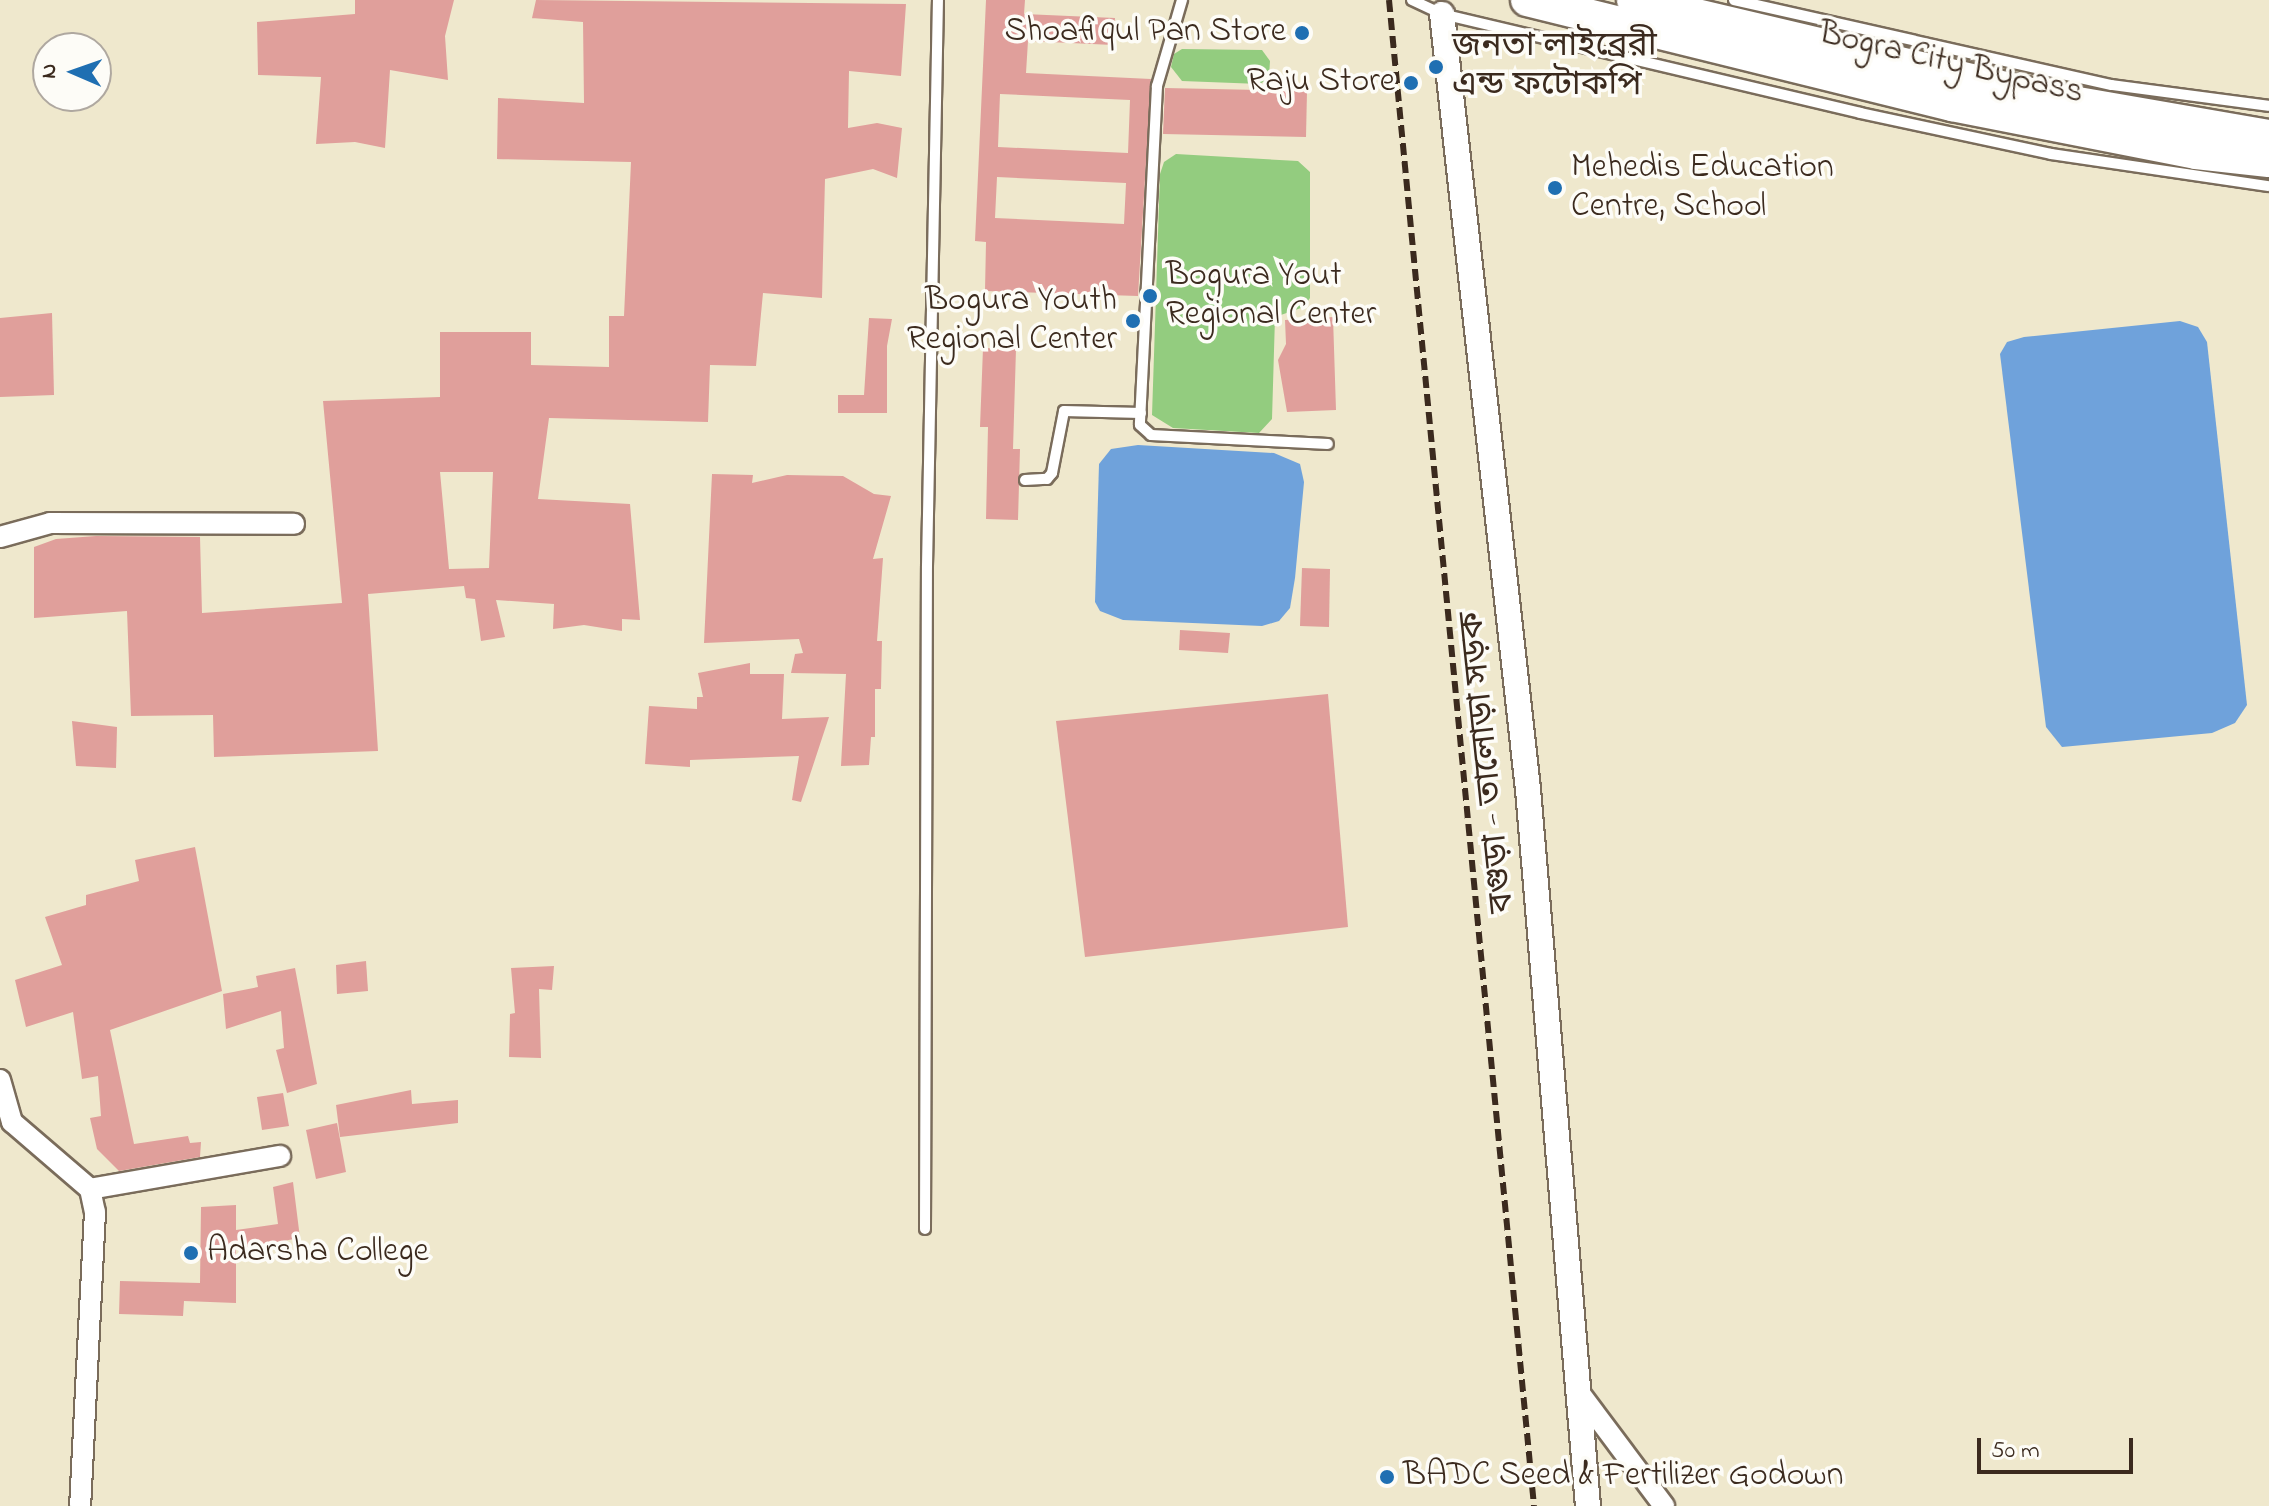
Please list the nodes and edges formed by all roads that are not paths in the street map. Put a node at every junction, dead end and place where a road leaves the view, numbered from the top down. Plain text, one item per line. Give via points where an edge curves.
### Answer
1 (938, 0) edge
2 (1182, 0) edge
3 (1412, 0) edge
4 (1527, 0) edge
5 (1633, 0) edge
6 (1734, 0) edge
7 (1442, 7) edge
8 (2269, 106) edge
9 (2269, 136) edge
10 (2269, 161) edge
11 (2269, 186) edge
12 (1141, 413) junction
13 (1328, 444) dead end
14 (1025, 480) dead end
15 (294, 524) dead end
16 (0, 537) edge
17 (0, 1080) edge
18 (280, 1156) dead end
19 (90, 1189) junction
20 (925, 1229) dead end
21 (1578, 1391) junction
22 (80, 1506) edge
23 (1588, 1506) edge
24 (1664, 1506) edge

1 - 20 lane via 927,566
2 - 12 lane via 1157,86
3 - 7 lane
4 - 10 highway, Bogra City Bypass via 1952,105 2196,153
5 - 9 highway, Bogra City Bypass via 2049,98
6 - 8 lane via 2112,85
7 - 11 lane via 2037,151
7 - 21 street, বগুড়া - তালোড়া সড়ক via 1528,789
12 - 13 lane via 1147,434
12 - 14 lane via 1064,411 1052,473 1047,479
15 - 16 street via 50,523
17 - 19 street via 12,1122
18 - 19 street
19 - 22 street via 95,1212
21 - 23 street, বগুড়া - তালোড়া সড়ক
21 - 24 street

